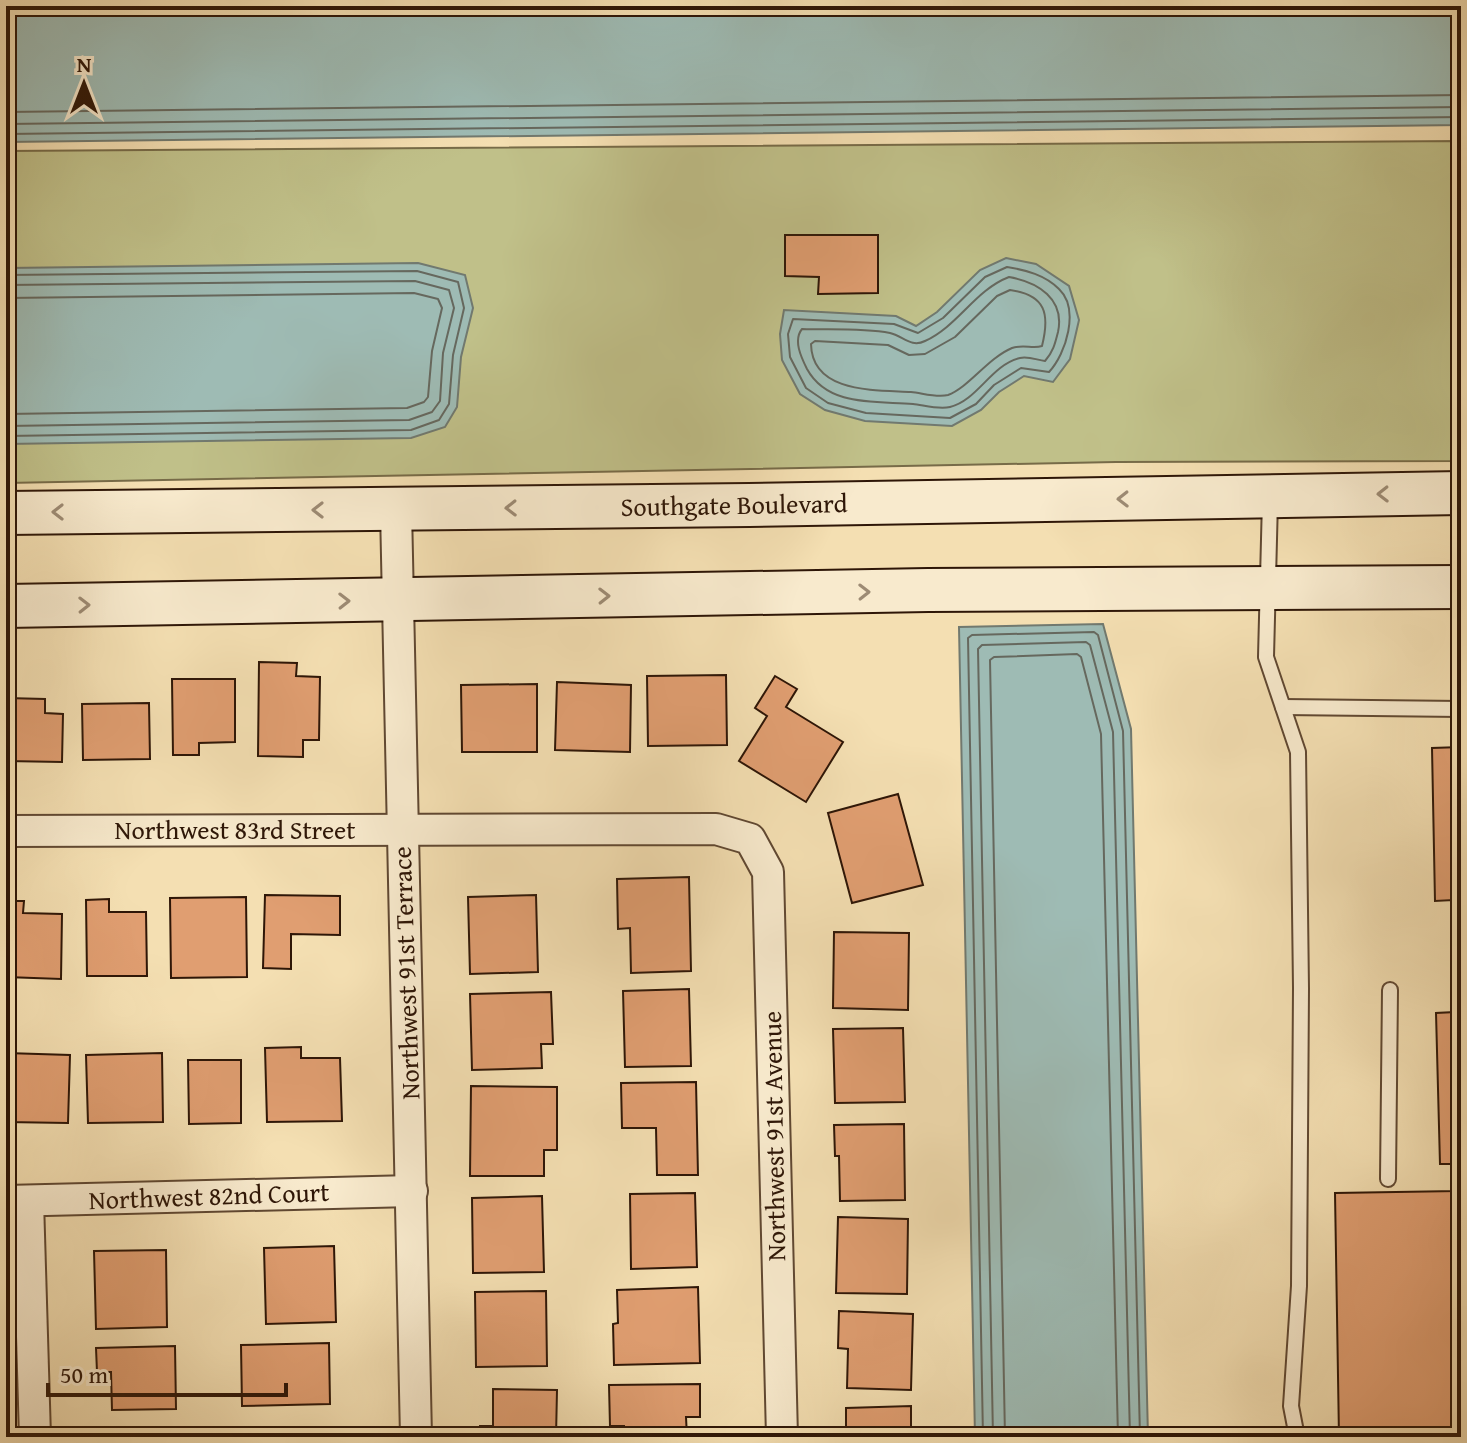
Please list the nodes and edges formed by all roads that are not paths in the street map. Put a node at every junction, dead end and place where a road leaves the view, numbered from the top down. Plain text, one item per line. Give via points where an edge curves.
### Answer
1 (1461, 493) edge
2 (1270, 496) junction
3 (396, 510) junction
4 (6, 513) edge
5 (1461, 587) edge
6 (1270, 589) junction
7 (399, 600) junction
8 (6, 606) edge
9 (1283, 707) junction
10 (1461, 709) edge
11 (401, 829) junction
12 (6, 831) edge
13 (750, 839) joint
14 (1390, 990) dead end
15 (1388, 1179) dead end
16 (412, 1191) junction
17 (17, 1201) edge
18 (35, 1437) edge
19 (416, 1437) edge
20 (782, 1437) edge
21 (1297, 1437) edge

1 -> 2 main road, Southgate Boulevard
2 -> 3 main road, Southgate Boulevard
2 - 6 lane
3 -> 4 main road, Southgate Boulevard
3 - 7 street, Northwest 91st Terrace
5 - 6 main road
7 -> 6 main road
6 - 9 lane via 1266,657
8 -> 7 main road
7 - 11 street, Northwest 91st Terrace
9 - 10 lane
9 - 21 lane via 1298,752 1299,1270 1291,1406
11 - 12 street, Northwest 83rd Street
11 - 13 street, Northwest 83rd Street via 716,829
11 - 16 street, Northwest 91st Terrace
13 - 20 street, Northwest 91st Avenue via 768,872
14 - 15 lane
16 - 17 street, Northwest 82nd Court
16 - 19 street, Northwest 91st Terrace
17 - 18 street

